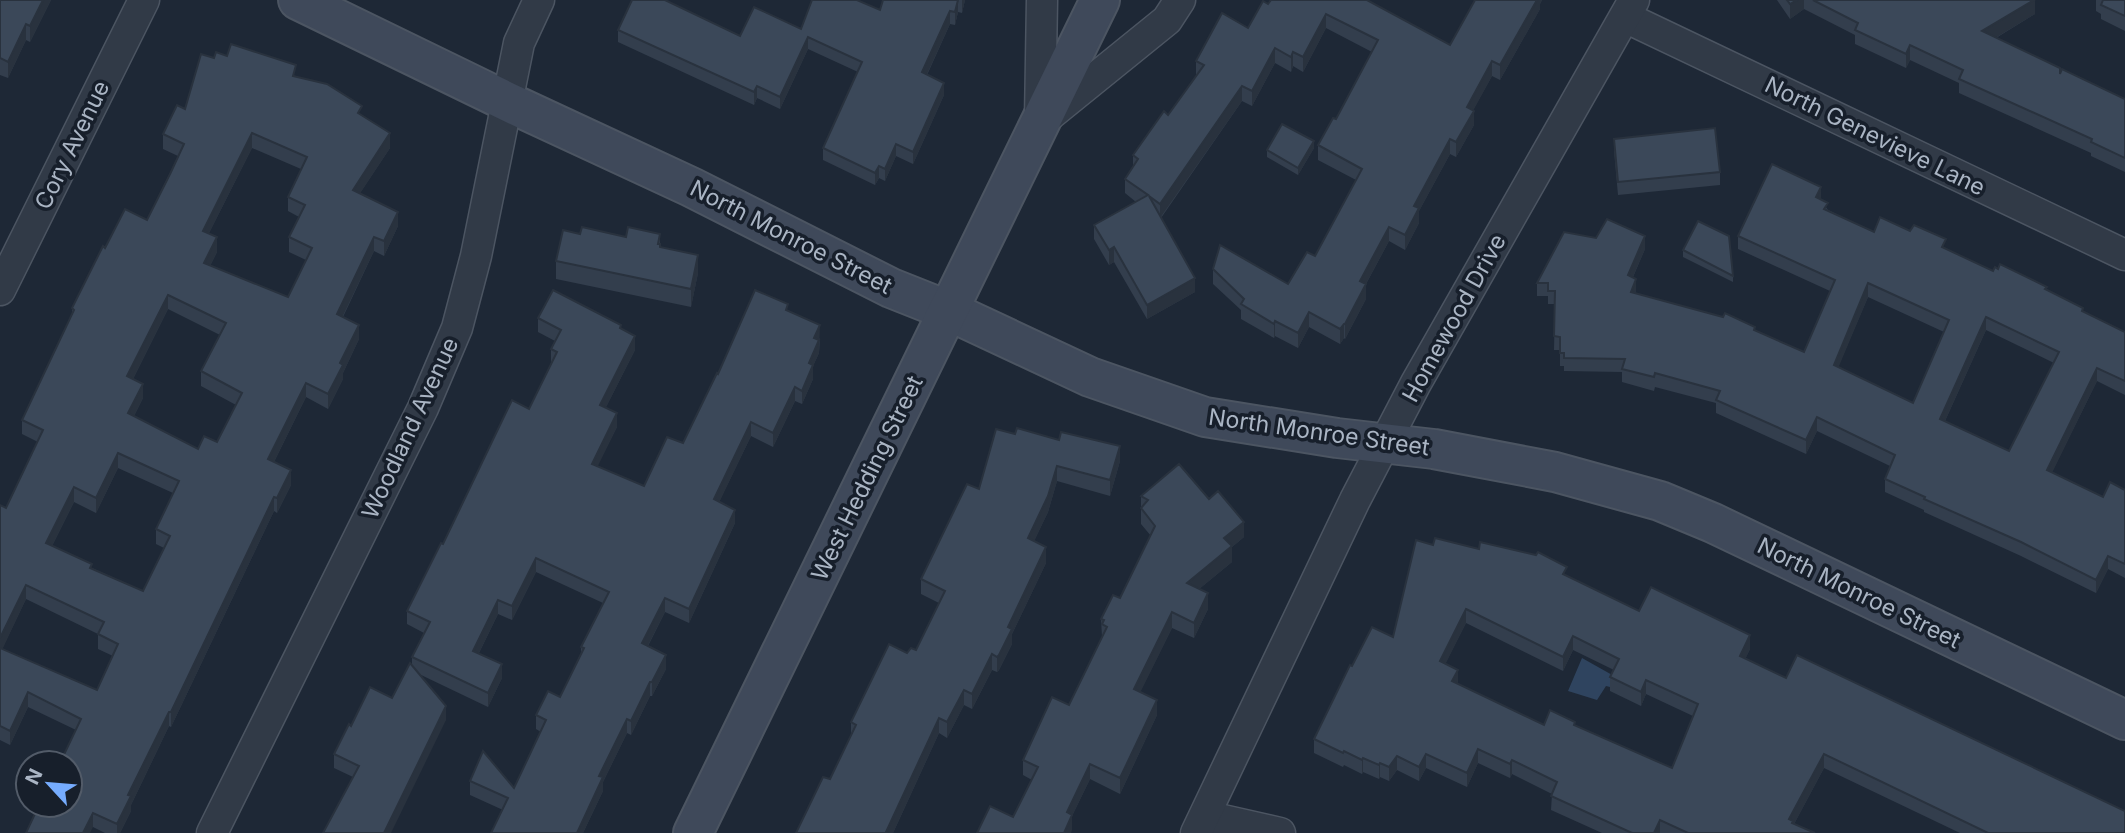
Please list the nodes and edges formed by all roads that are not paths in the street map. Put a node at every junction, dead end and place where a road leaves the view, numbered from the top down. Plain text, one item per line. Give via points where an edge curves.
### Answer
1 (144, 0) edge
2 (298, 0) edge
3 (539, 0) edge
4 (1042, 0) edge
5 (1100, 0) edge
6 (1180, 0) edge
7 (1629, 8) edge
8 (508, 102) junction
9 (1040, 123) junction
10 (2125, 255) edge
11 (0, 290) edge
12 (949, 311) junction
13 (1386, 443) junction
14 (2125, 720) edge
15 (1200, 825) edge
16 (212, 833) edge
17 (693, 833) edge
18 (1280, 833) edge

1 - 11 street, Cory Avenue
2 - 8 main road, North Monroe Street
3 - 8 street, Woodland Avenue via 519,43
4 - 9 street, West Hedding Street
5 - 9 main road, West Hedding Street
6 - 9 street, West Hedding Street via 1167,20
7 - 10 street, North Genevieve Lane
7 - 13 street, Homewood Drive
8 - 12 main road, North Monroe Street via 891,288
8 - 16 street, Woodland Avenue via 457,328 423,408
9 - 12 main road, West Hedding Street
12 - 13 main road, North Monroe Street via 1090,377 1205,417
12 - 17 main road, West Hedding Street
13 - 14 main road, North Monroe Street via 1555,472 1660,501
13 - 15 street, Homewood Drive via 1354,500
15 - 18 street

